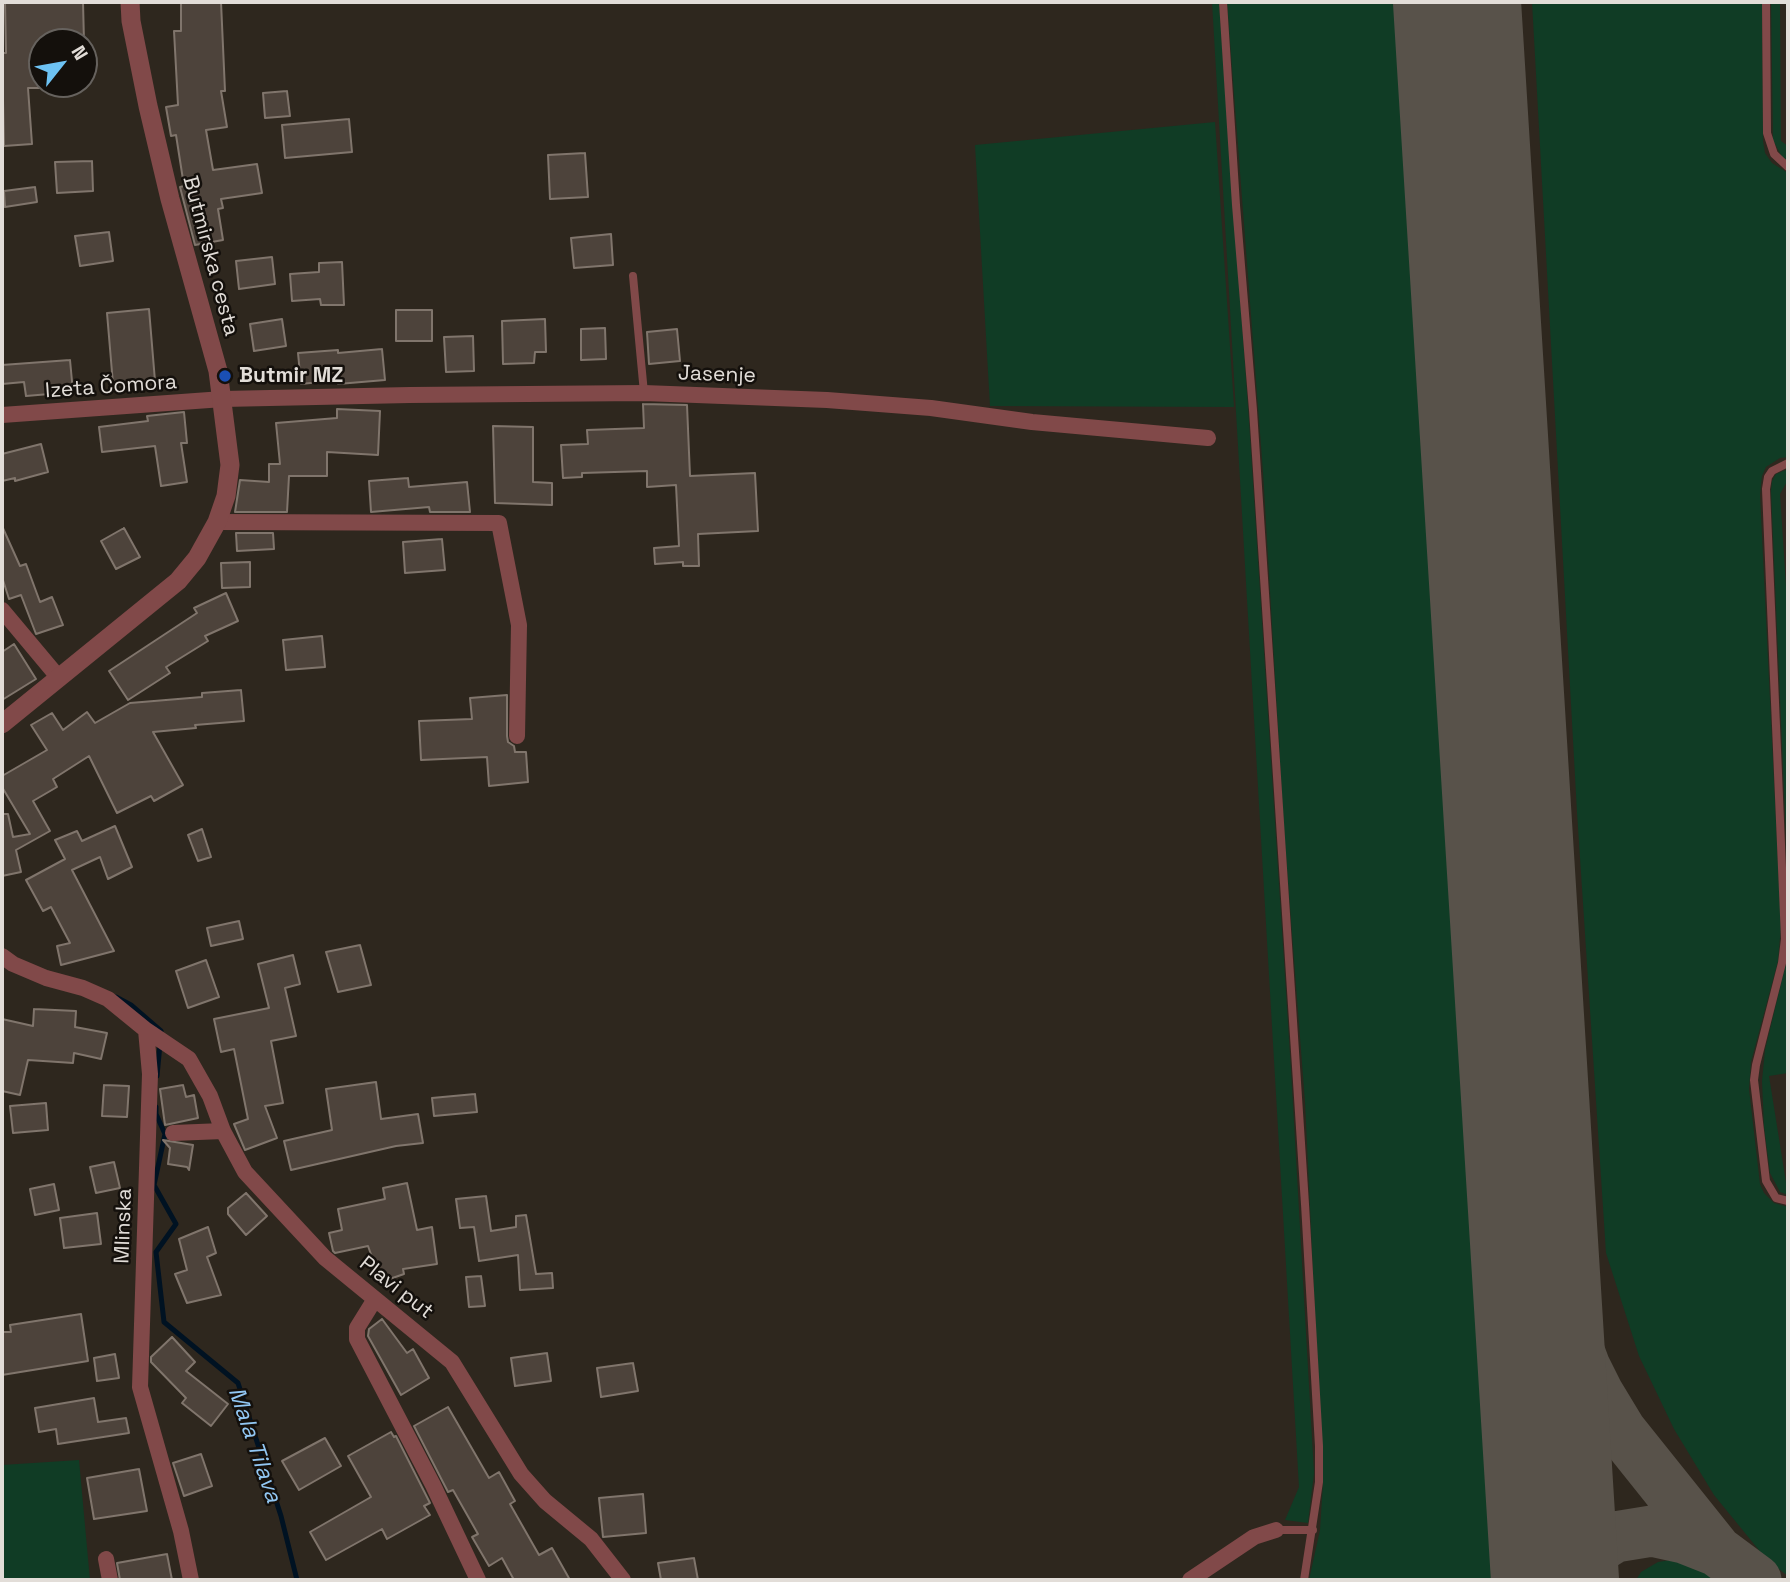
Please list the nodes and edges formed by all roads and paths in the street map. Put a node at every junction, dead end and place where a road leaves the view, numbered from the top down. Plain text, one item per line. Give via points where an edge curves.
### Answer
1 (130, 2) edge
2 (1223, 2) edge
3 (1766, 2) edge
4 (1788, 167) edge
5 (633, 276) dead end
6 (644, 393) junction
7 (223, 399) junction
8 (2, 415) edge
9 (1208, 438) dead end
10 (1788, 463) edge
11 (217, 522) junction
12 (2, 610) edge
13 (60, 678) junction
14 (2, 724) edge
15 (517, 736) dead end
16 (2, 956) edge
17 (151, 1033) junction
18 (223, 1131) junction
19 (173, 1133) dead end
20 (1788, 1201) edge
21 (375, 1299) junction
22 (1276, 1530) joint
23 (1313, 1530) junction
24 (106, 1559) dead end
25 (110, 1580) edge
26 (191, 1580) edge
27 (478, 1580) edge
28 (623, 1580) edge
29 (1190, 1580) edge
30 (1304, 1580) edge

1 - 7 street, Butmirska cesta via 163,172
2 - 23 lane via 1306,1204 1319,1446
3 - 4 lane via 1767,133 1774,154
5 - 6 lane
6 - 7 street, Jasenje
6 - 9 street, Jasenje via 905,406
7 - 8 street, Izeta Čomora
7 - 11 street, Butmirska cesta via 230,465
10 - 20 lane via 1772,471 1766,489 1785,939 1754,1080 1766,1181 1776,1198
11 - 13 street, Butmirska cesta via 178,581
11 - 15 street via 499,523 519,625
12 - 13 street
13 - 14 street, Butmirska cesta
16 - 17 street via 46,978 108,999
17 - 18 street, Plavi put via 190,1059
17 - 26 street, Mlinska via 140,1387
18 - 19 street
18 - 21 street, Plavi put via 245,1172 325,1258
21 - 27 street via 357,1328 356,1339
21 - 28 street, Plavi put via 453,1362 521,1474 591,1539
22 - 23 lane
22 - 29 street via 1254,1537
23 - 30 lane
24 - 25 street

